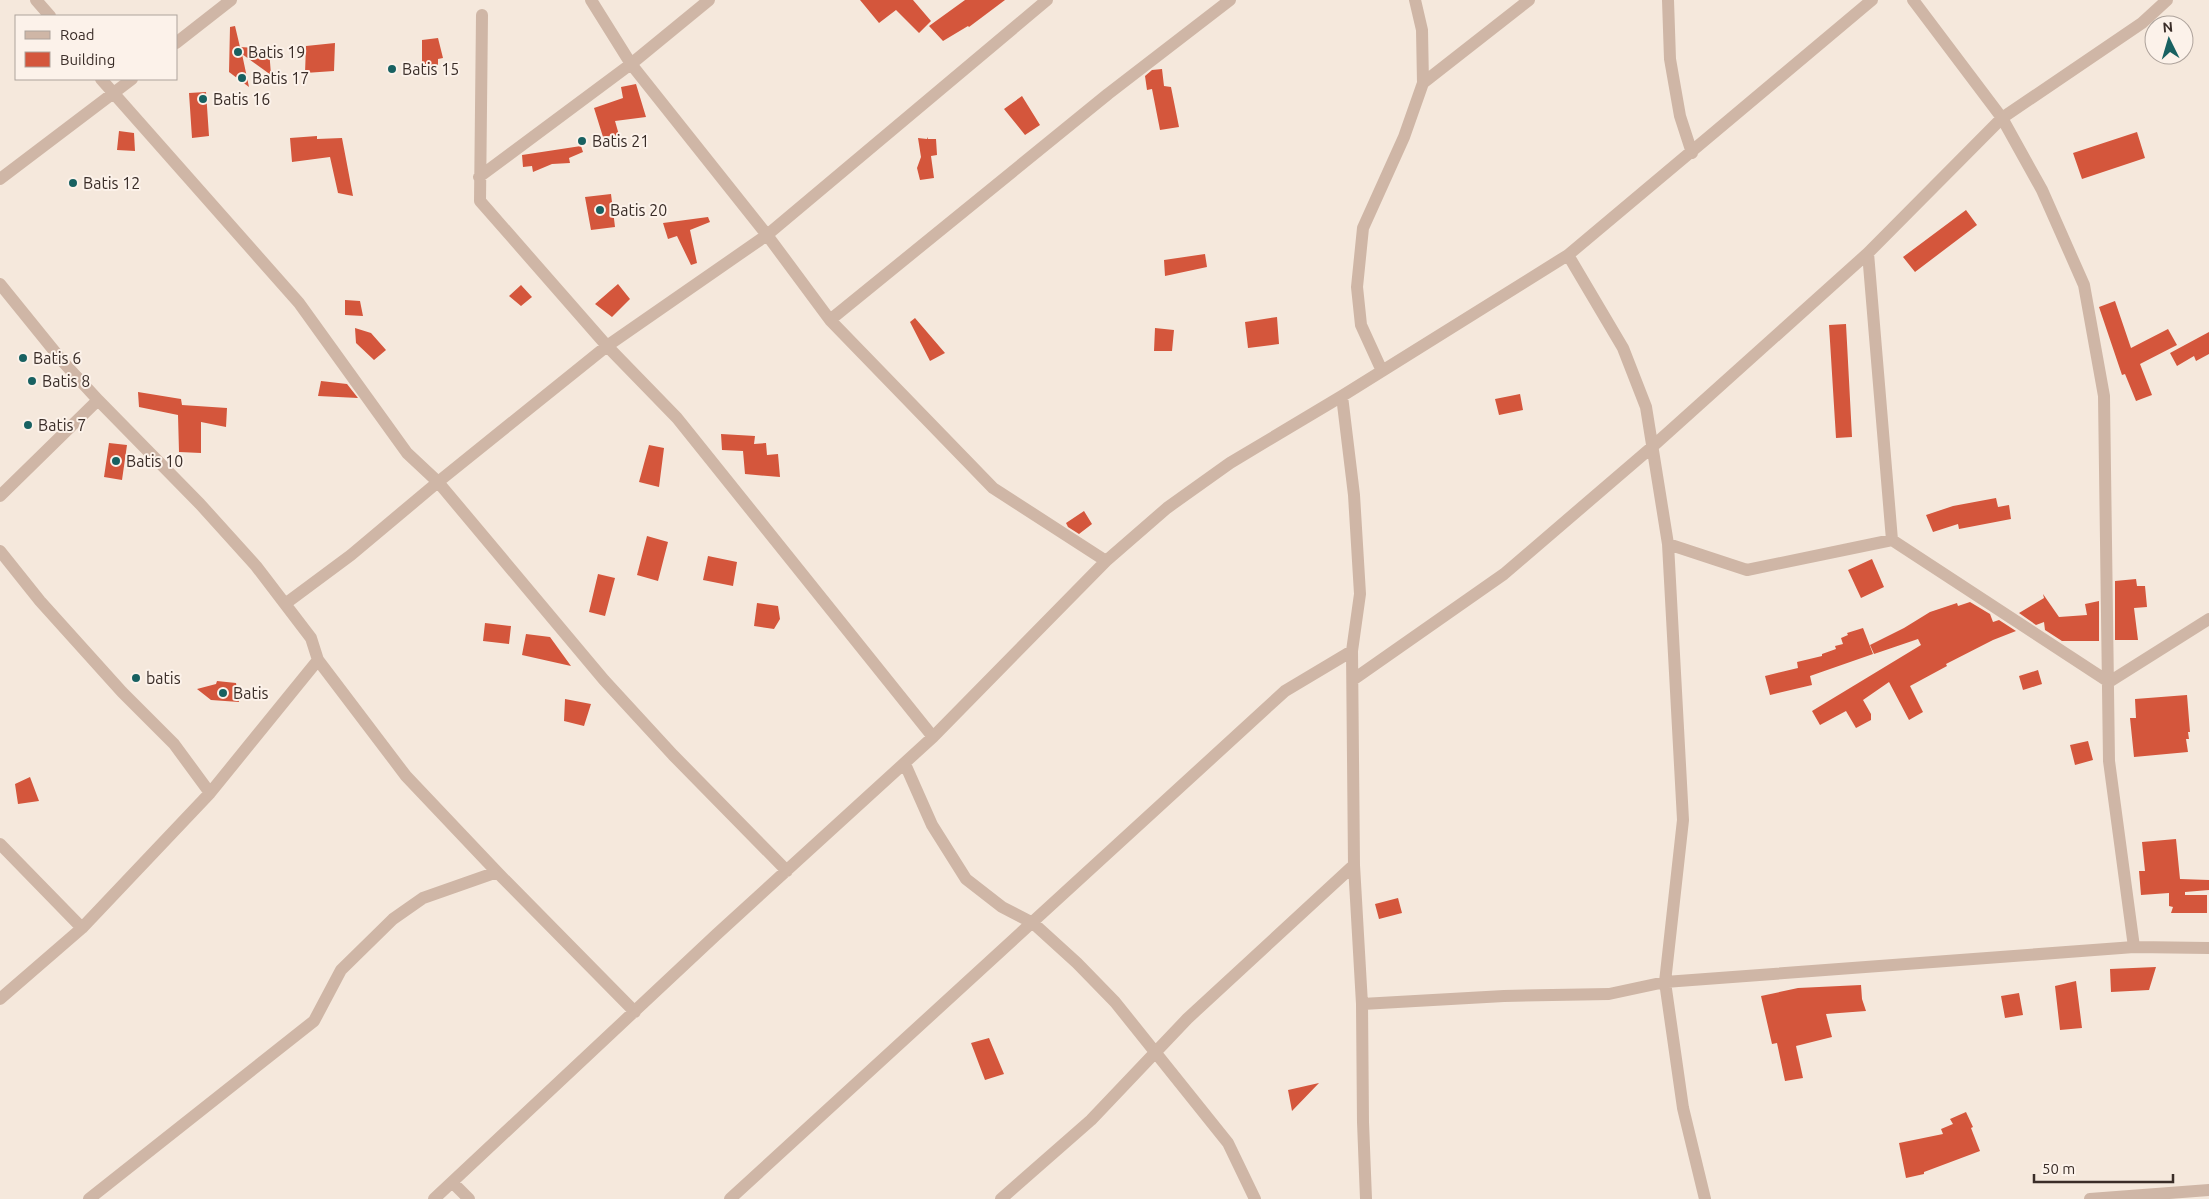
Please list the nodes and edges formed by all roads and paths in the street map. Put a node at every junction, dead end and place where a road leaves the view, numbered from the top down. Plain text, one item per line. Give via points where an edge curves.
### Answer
1 (36, 0) edge
2 (231, 0) edge
3 (591, 0) edge
4 (709, 0) edge
5 (1047, 0) edge
6 (1230, 0) edge
7 (1415, 0) edge
8 (1528, 0) edge
9 (1668, 0) edge
10 (1872, 0) edge
11 (1913, 0) edge
12 (2167, 0) edge
13 (49, 15) edge
14 (482, 15) dead end
15 (178, 42) edge
16 (631, 64) junction
17 (101, 80) edge
18 (131, 80) edge
19 (1423, 83) junction
20 (113, 94) junction
21 (2002, 118) junction
22 (1692, 153) junction
23 (478, 177) junction
24 (0, 179) edge
25 (767, 235) junction
26 (1868, 253) junction
27 (1568, 255) junction
28 (0, 284) edge
29 (830, 320) junction
30 (607, 346) junction
31 (1382, 372) junction
32 (1342, 396) junction
33 (98, 400) junction
34 (1652, 447) junction
35 (438, 482) junction
36 (0, 496) edge
37 (1892, 540) junction
38 (1668, 544) junction
39 (0, 552) edge
40 (1106, 561) junction
41 (285, 604) junction
42 (2209, 619) edge
43 (1352, 651) junction
44 (318, 660) junction
45 (1354, 679) junction
46 (2109, 682) junction
47 (933, 737) junction
48 (905, 764) junction
49 (210, 793) junction
50 (0, 844) edge
51 (1354, 865) junction
52 (787, 870) junction
53 (497, 872) junction
54 (1033, 923) junction
55 (82, 928) junction
56 (2134, 947) junction
57 (2209, 948) edge
58 (1665, 982) junction
59 (0, 999) edge
60 (1362, 1004) junction
61 (635, 1012) junction
62 (1155, 1052) junction
63 (452, 1182) junction
64 (2209, 1190) edge
65 (89, 1199) edge
66 (434, 1199) edge
67 (469, 1199) edge
68 (730, 1199) edge
69 (1001, 1199) edge
70 (1255, 1199) edge
71 (1366, 1199) edge
72 (1705, 1199) edge
73 (2090, 1199) edge

1 - 13 street
2 - 15 street
3 - 16 street
4 - 16 street
5 - 25 street
6 - 29 street via 1108,94
7 - 19 street via 1422,30
8 - 19 street
9 - 22 street via 1670,59 1680,116
10 - 22 street
11 - 21 street
12 - 21 street via 2142,23
14 - 23 street
16 - 23 street
16 - 25 street
17 - 20 street
18 - 20 street
19 - 31 street via 1404,137 1363,228 1356,287 1361,325
20 - 24 street
20 - 35 street via 299,303 407,453
21 - 26 street
21 - 46 street via 2042,190 2084,285 2104,396
22 - 27 street
23 - 30 street via 480,201
25 - 29 street
25 - 30 street
26 - 34 street
26 - 37 street
27 - 31 street
27 - 34 street via 1623,348 1646,407
28 - 33 street
29 - 40 street via 993,488
30 - 35 street
30 - 47 street via 677,418
31 - 32 street
32 - 40 street via 1230,463 1167,508
32 - 43 street via 1354,495 1360,594
33 - 36 street
33 - 41 street via 200,504 256,566
34 - 38 street
34 - 45 street via 1504,574
35 - 41 street via 351,555
35 - 52 street via 611,687
37 - 38 street via 1747,570
37 - 46 street
38 - 58 street via 1683,820
39 - 49 street via 122,692 174,744
40 - 47 street
41 - 44 street via 311,638
42 - 46 street
43 - 45 street
43 - 54 street via 1285,692
44 - 49 street
44 - 53 street via 406,776
45 - 51 street
46 - 56 street via 2109,761
47 - 48 street
48 - 52 street
48 - 54 street via 932,825 966,879 1002,907
49 - 55 street
50 - 55 street
51 - 60 street
51 - 62 street
52 - 61 street
53 - 61 street
53 - 65 street via 423,898 393,919 341,970 314,1021
54 - 62 street via 1115,1002
54 - 68 street
55 - 59 street
56 - 57 street
56 - 58 street
58 - 60 street via 1609,994
58 - 72 street via 1683,1108
60 - 71 street
61 - 63 street
62 - 69 street via 1091,1120
62 - 70 street via 1228,1143
63 - 66 street
63 - 67 street
64 - 73 street

